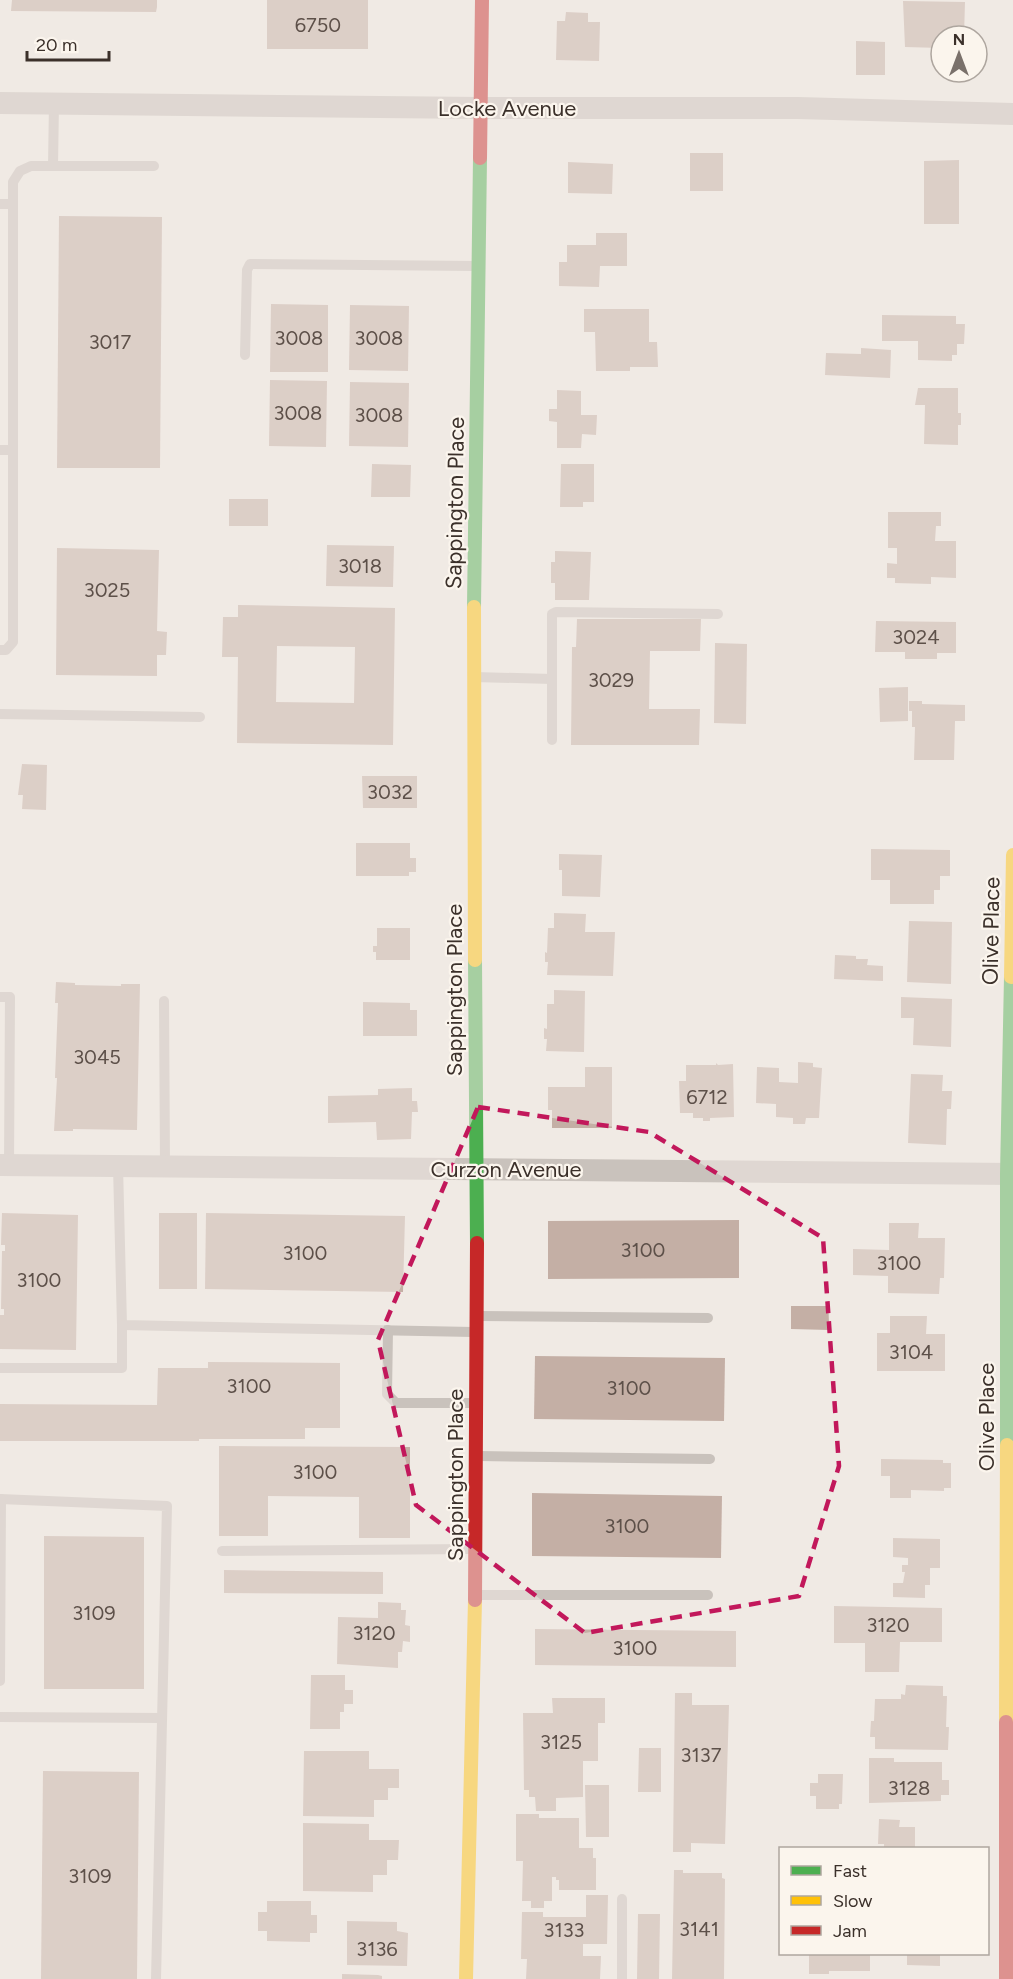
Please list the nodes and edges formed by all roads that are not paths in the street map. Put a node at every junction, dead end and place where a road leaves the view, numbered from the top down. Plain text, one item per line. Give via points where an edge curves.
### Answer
1 (482, 0) edge
2 (0, 103) edge
3 (54, 103) junction
4 (480, 108) junction
5 (1013, 114) edge
6 (53, 166) junction
7 (154, 166) dead end
8 (0, 204) edge
9 (13, 204) junction
10 (480, 266) junction
11 (245, 355) dead end
12 (0, 450) edge
13 (13, 450) junction
14 (718, 614) dead end
15 (0, 650) edge
16 (473, 677) junction
17 (552, 680) junction
18 (0, 714) edge
19 (200, 717) dead end
20 (552, 740) dead end
21 (1013, 855) edge
22 (0, 997) edge
23 (164, 1001) dead end
24 (5, 1165) edge
25 (118, 1166) junction
26 (165, 1166) junction
27 (477, 1169) junction
28 (1010, 1174) edge
29 (476, 1316) junction
30 (708, 1318) dead end
31 (122, 1324) junction
32 (388, 1330) junction
33 (476, 1332) junction
34 (0, 1368) edge
35 (476, 1403) junction
36 (476, 1456) junction
37 (710, 1459) dead end
38 (1, 1499) edge
39 (475, 1549) junction
40 (222, 1551) dead end
41 (475, 1595) junction
42 (708, 1595) dead end
43 (0, 1681) edge
44 (0, 1717) edge
45 (162, 1718) junction
46 (622, 1899) dead end
47 (156, 1979) edge
48 (466, 1979) edge
49 (622, 1979) edge
50 (1006, 1979) edge

1 - 4 street, Sappington Place
2 - 3 street, Locke Avenue
3 - 4 street, Locke Avenue
3 - 6 lane
4 - 5 street, Locke Avenue via 798,108
4 - 10 street, Sappington Place
6 - 7 lane
6 - 9 lane via 31,166 20,171 13,182
8 - 9 lane
9 - 13 lane
10 - 11 lane via 250,264
10 - 16 street, Sappington Place
12 - 13 lane
13 - 15 lane via 13,642 6,650
14 - 17 lane via 556,612 552,614
16 - 17 lane
16 - 27 street, Sappington Place
17 - 20 lane
18 - 19 lane
21 - 28 street, Olive Place
22 - 24 lane via 10,997
23 - 26 lane
24 - 25 street, Curzon Avenue
25 - 26 street, Curzon Avenue
25 - 31 lane
26 - 27 street, Curzon Avenue
27 - 28 street, Curzon Avenue
27 - 29 street, Sappington Place
28 - 50 street, Olive Place
29 - 30 lane
29 - 33 street, Sappington Place
31 - 32 lane
31 - 34 lane via 122,1368
32 - 33 lane
32 - 35 lane via 387,1394 396,1403
33 - 35 street, Sappington Place
35 - 36 street, Sappington Place
36 - 37 lane
36 - 39 street, Sappington Place
38 - 43 lane
38 - 45 lane via 167,1506
39 - 40 lane
39 - 41 street, Sappington Place
41 - 42 lane
41 - 48 street, Sappington Place
44 - 45 lane
45 - 47 lane
46 - 49 lane

